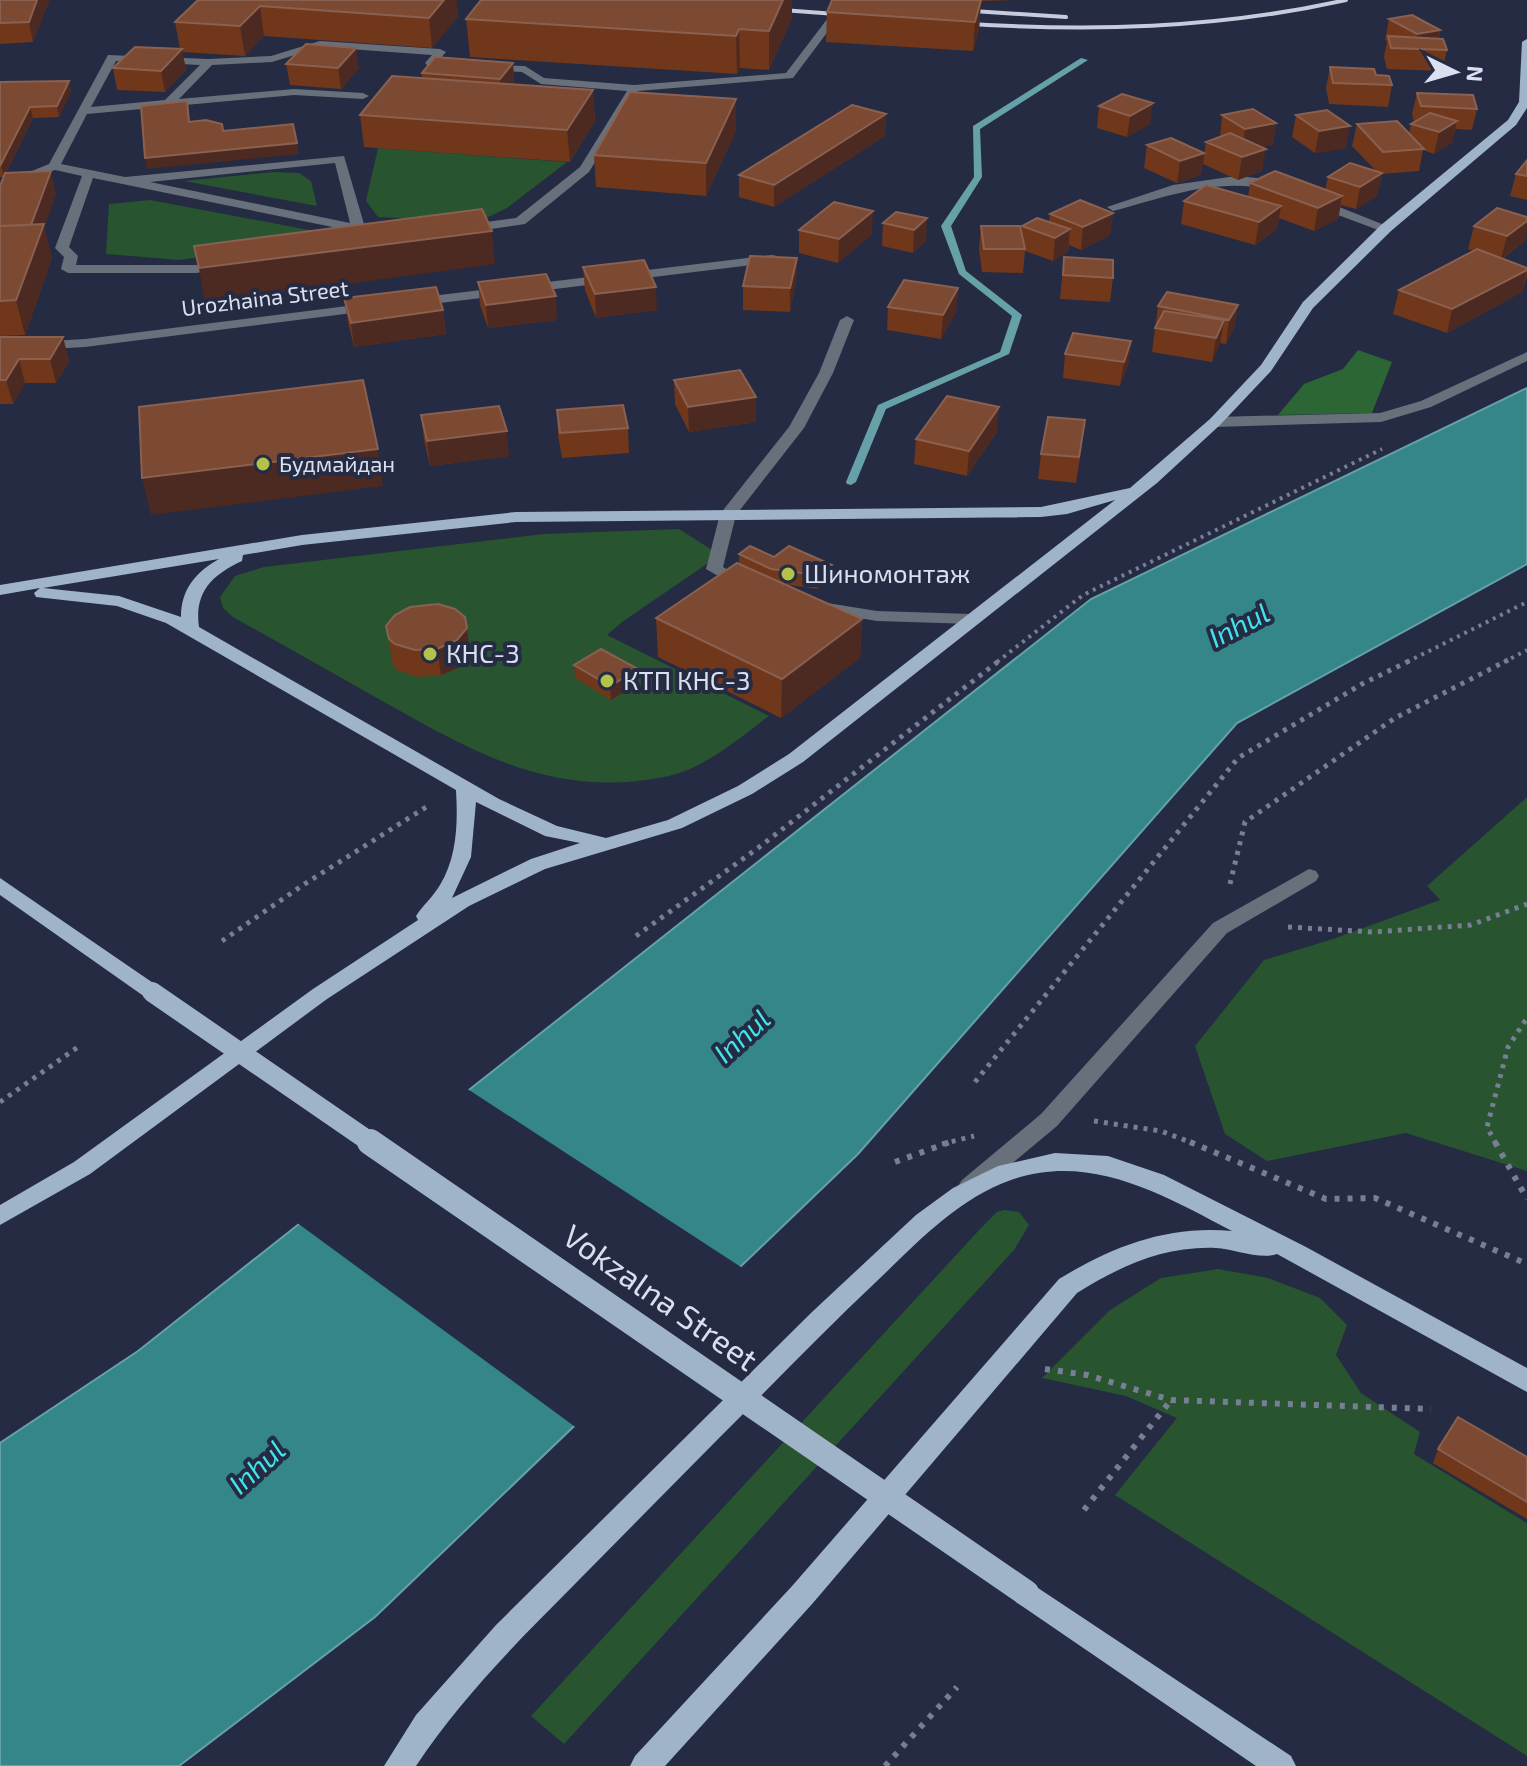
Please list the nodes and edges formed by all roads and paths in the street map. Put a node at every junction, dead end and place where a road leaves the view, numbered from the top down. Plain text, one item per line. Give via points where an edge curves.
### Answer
1 (840, 0) edge
2 (1527, 42) edge
3 (209, 62) junction
4 (463, 65) edge
5 (478, 66) edge
6 (634, 88) junction
7 (363, 96) dead end
8 (1526, 102) edge
9 (168, 103) junction
10 (83, 111) junction
11 (54, 166) junction
12 (89, 173) junction
13 (125, 181) junction
14 (0, 188) edge
15 (1286, 191) edge
16 (1300, 196) edge
17 (1113, 207) dead end
18 (358, 228) junction
19 (388, 228) edge
20 (1386, 228) junction
21 (449, 229) edge
22 (347, 248) edge
23 (772, 259) edge
24 (242, 262) edge
25 (847, 320) dead end
26 (0, 348) edge
27 (1527, 356) edge
28 (1426, 404) junction
29 (1215, 422) junction
30 (1151, 480) junction
31 (728, 514) junction
32 (302, 540) junction
33 (0, 591) edge
34 (766, 594) edge
35 (1527, 602) edge
36 (806, 603) edge
37 (972, 619) junction
38 (191, 629) junction
39 (1527, 650) edge
40 (465, 788) junction
41 (431, 804) dead end
42 (622, 841) junction
43 (1309, 876) dead end
44 (0, 885) edge
45 (1527, 904) edge
46 (1220, 928) junction
47 (636, 936) dead end
48 (399, 940) junction
49 (222, 941) dead end
50 (1527, 1018) edge
51 (78, 1047) dead end
52 (975, 1082) dead end
53 (0, 1102) edge
54 (961, 1194) junction
55 (1375, 1198) dead end
56 (1527, 1199) edge
57 (0, 1216) edge
58 (1298, 1254) junction
59 (1527, 1264) edge
60 (1030, 1368) dead end
61 (1527, 1381) edge
62 (1171, 1400) junction
63 (1431, 1409) dead end
64 (1084, 1510) dead end
65 (957, 1687) dead end
66 (647, 1765) edge
67 (399, 1766) edge
68 (885, 1766) edge
69 (1281, 1766) edge

1 - 6 street via 836,14 789,76
2 - 8 main road
3 - 4 street via 272,59 320,44 440,52 431,63
3 - 9 street
3 - 10 street via 112,57
5 - 6 street via 525,69 541,81
6 - 21 street via 585,169 520,221 479,230
7 - 9 street via 294,92
8 - 20 main road via 1492,141
9 - 10 street
10 - 11 street
11 - 12 street
11 - 14 street
12 - 13 street
12 - 24 street via 62,248 71,256 68,269 197,269
13 - 18 street
13 - 18 street via 340,159
15 - 17 street via 1229,181 1188,185
16 - 20 street
18 - 19 street
18 - 22 street via 362,246
20 - 29 main road via 1308,305 1266,368
23 - 26 street, Urozhaina Street via 85,343
25 - 31 street via 796,428
27 - 28 street
28 - 29 street via 1381,417
28 - 47 path via 1422,429 1083,595 758,848
29 - 30 main road
30 - 31 main road via 1100,501 1041,512
30 - 37 main road
31 - 32 main road via 516,517
31 - 34 street via 714,569
32 - 33 main road
32 - 38 main road via 249,551 217,565 196,583 189,599
33 - 38 main road via 115,600 148,607
35 - 52 path via 1362,684 1238,758
36 - 37 street via 846,613
37 - 42 main road via 796,758 675,824
38 - 40 main road
39 - 46 path via 1395,718 1245,822
40 - 42 main road via 552,832
40 - 48 main road via 469,825 455,878 433,909
41 - 49 path
42 - 48 main road via 538,864
43 - 46 street
44 - 69 main road, Vokzalna Street, bridge
45 - 46 path via 1471,925 1373,932
46 - 54 street via 1049,1120
48 - 57 main road via 82,1168
50 - 56 path via 1508,1047 1487,1127
51 - 53 path
54 - 58 main road via 1006,1172 1055,1162 1108,1165 1196,1200
54 - 67 main road via 821,1319 496,1645 426,1725
55 - 59 path
58 - 61 main road
58 - 66 main road via 1252,1243 1170,1240 1103,1263 1068,1286 803,1594
60 - 62 path via 1087,1375
62 - 63 path
62 - 64 path
65 - 68 path

